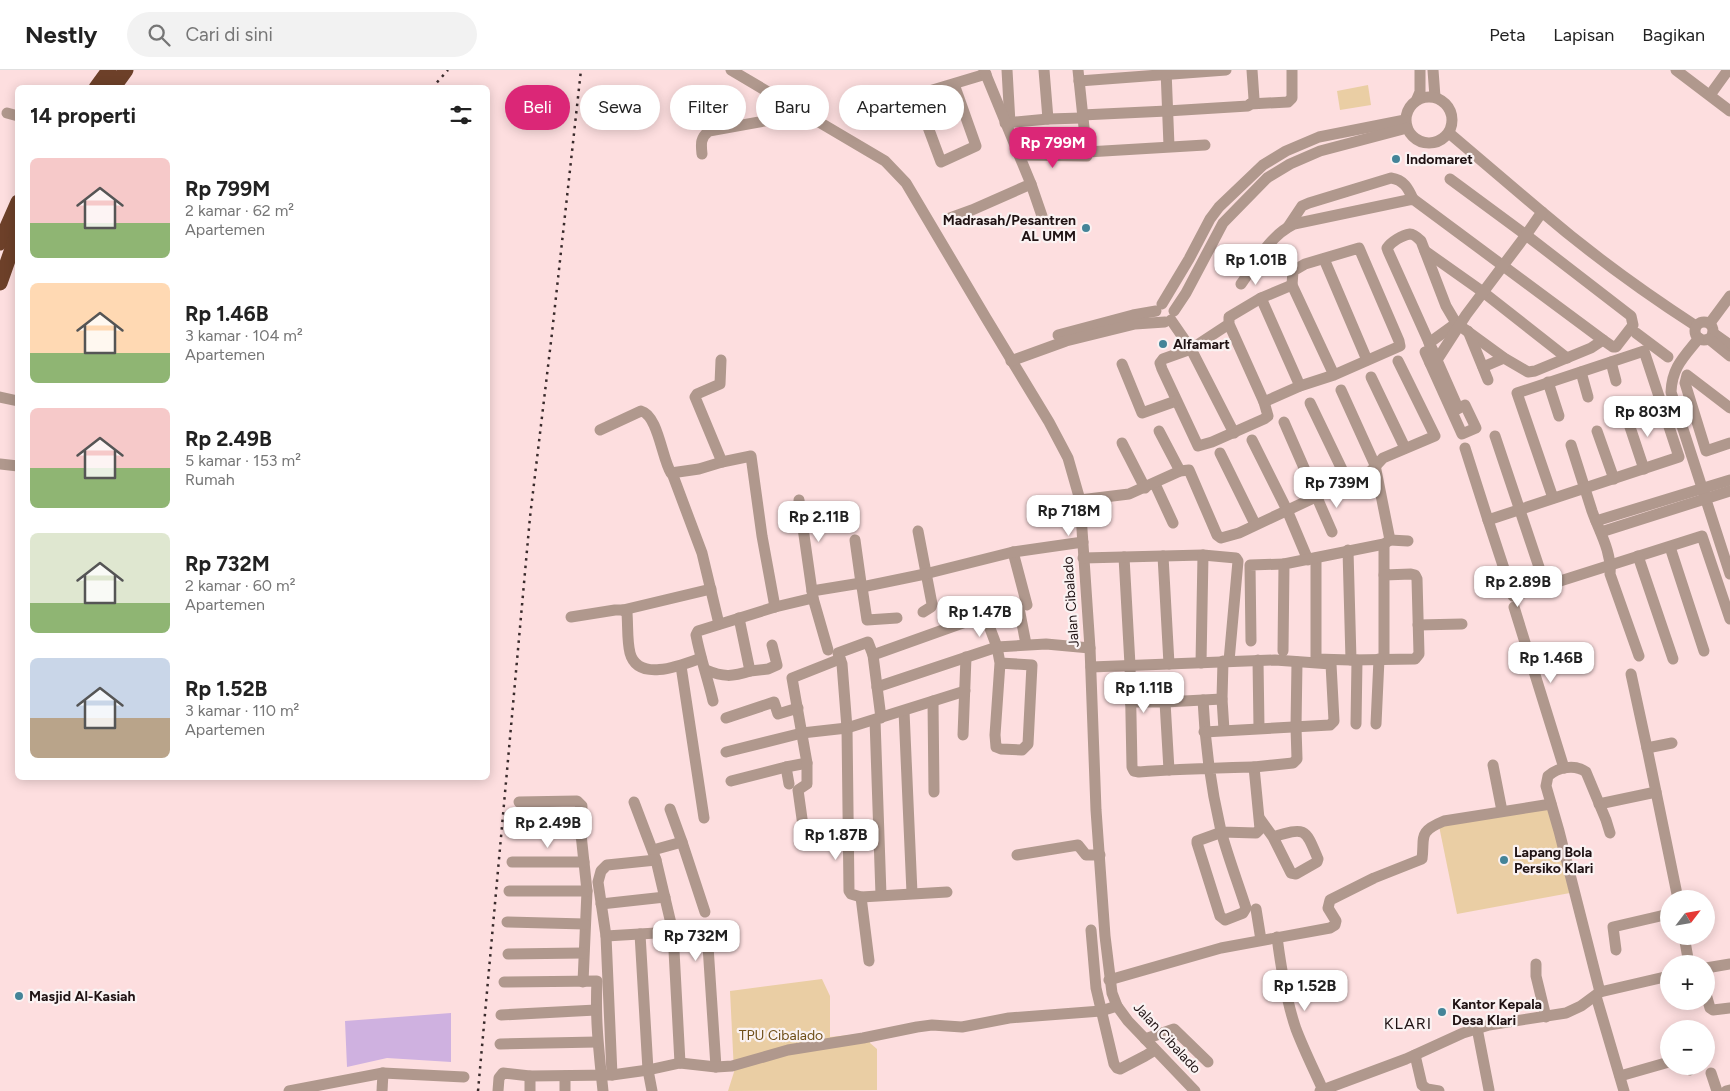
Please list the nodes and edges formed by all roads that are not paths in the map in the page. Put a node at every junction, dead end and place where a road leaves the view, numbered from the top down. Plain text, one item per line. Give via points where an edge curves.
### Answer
1 (109, 70) edge
2 (126, 70) edge
3 (731, 70) edge
4 (1007, 70) edge
5 (1044, 70) edge
6 (1226, 70) edge
7 (1252, 70) edge
8 (1292, 70) edge
9 (1420, 70) edge
10 (1433, 70) edge
11 (1676, 70) edge
12 (1728, 70) edge
13 (985, 72) edge
14 (1166, 72) edge
15 (1078, 75) edge
16 (954, 84) junction
17 (98, 85) edge
18 (115, 85) edge
19 (756, 85) edge
20 (1710, 95) junction
21 (1435, 97) junction
22 (1418, 99) junction
23 (1250, 104) junction
24 (1167, 111) junction
25 (1730, 111) edge
26 (1082, 117) junction
27 (1048, 119) junction
28 (756, 123) edge
29 (1008, 123) junction
30 (1406, 124) junction
31 (829, 128) edge
32 (1449, 133) junction
33 (1204, 145) dead end
34 (1169, 146) junction
35 (1087, 152) junction
36 (702, 154) dead end
37 (1020, 156) junction
38 (1450, 179) dead end
39 (1031, 184) junction
40 (1413, 199) junction
41 (15, 209) edge
42 (1542, 212) junction
43 (1042, 216) dead end
44 (950, 218) dead end
45 (1288, 227) junction
46 (1526, 235) junction
47 (15, 240) edge
48 (0, 243) edge
49 (1425, 251) junction
50 (1324, 259) junction
51 (1503, 265) junction
52 (0, 283) edge
53 (1241, 284) dead end
54 (1292, 285) junction
55 (1483, 292) junction
56 (1730, 296) edge
57 (1260, 298) junction
58 (1159, 308) junction
59 (1170, 318) junction
60 (1229, 324) junction
61 (1461, 327) junction
62 (1636, 333) dead end
63 (1708, 333) junction
64 (1603, 340) junction
65 (1652, 346) junction
66 (1730, 346) edge
67 (1191, 349) junction
68 (1432, 354) junction
69 (1730, 356) edge
70 (1646, 357) junction
71 (1668, 357) dead end
72 (1010, 358) junction
73 (1504, 358) junction
74 (1567, 358) junction
75 (721, 360) dead end
76 (1367, 360) junction
77 (1398, 361) dead end
78 (1611, 362) junction
79 (1122, 364) dead end
80 (1483, 367) junction
81 (1580, 372) junction
82 (1334, 375) junction
83 (1371, 377) dead end
84 (1488, 380) dead end
85 (1616, 381) dead end
86 (1548, 382) junction
87 (1300, 386) junction
88 (1341, 390) dead end
89 (0, 397) edge
90 (1588, 397) dead end
91 (15, 401) edge
92 (1176, 401) junction
93 (1264, 402) junction
94 (1310, 402) dead end
95 (1730, 408) edge
96 (1455, 410) dead end
97 (1626, 415) dead end
98 (1559, 416) dead end
99 (1284, 422) dead end
100 (600, 430) dead end
101 (1159, 431) dead end
102 (1597, 431) dead end
103 (1234, 433) junction
104 (1495, 436) dead end
105 (1252, 440) dead end
106 (1122, 443) dead end
107 (1730, 443) edge
108 (1571, 445) dead end
109 (1405, 448) junction
110 (1465, 448) dead end
111 (1220, 453) dead end
112 (722, 462) junction
113 (0, 464) edge
114 (1375, 465) junction
115 (15, 466) edge
116 (1644, 469) junction
117 (1180, 471) junction
118 (672, 473) junction
119 (1614, 478) junction
120 (1730, 480) edge
121 (1348, 482) junction
122 (1150, 486) junction
123 (1584, 488) junction
124 (1730, 491) edge
125 (1704, 494) junction
126 (1318, 496) junction
127 (1553, 498) junction
128 (799, 500) dead end
129 (1080, 500) junction
130 (1519, 509) junction
131 (1287, 510) junction
132 (1488, 520) junction
133 (1173, 523) dead end
134 (1255, 524) junction
135 (1598, 527) junction
136 (918, 531) dead end
137 (1332, 532) dead end
138 (855, 540) dead end
139 (1077, 542) junction
140 (1387, 542) junction
141 (1408, 542) dead end
142 (1670, 547) junction
143 (1348, 550) junction
144 (1013, 552) junction
145 (1203, 555) junction
146 (1163, 556) junction
147 (1638, 556) junction
148 (1124, 557) junction
149 (1083, 558) junction
150 (1312, 559) junction
151 (1284, 564) junction
152 (1611, 565) junction
153 (925, 574) junction
154 (1730, 574) edge
155 (1384, 575) junction
156 (861, 585) junction
157 (1545, 586) junction
158 (710, 589) junction
159 (813, 594) junction
160 (1514, 606) dead end
161 (776, 607) junction
162 (623, 610) junction
163 (923, 612) dead end
164 (571, 617) dead end
165 (739, 618) junction
166 (897, 618) dead end
167 (1730, 619) edge
168 (719, 624) junction
169 (1462, 624) dead end
170 (1418, 625) junction
171 (1251, 641) dead end
172 (1026, 644) junction
173 (772, 645) dead end
174 (997, 646) junction
175 (1090, 648) junction
176 (828, 650) dead end
177 (1283, 651) dead end
178 (1704, 651) dead end
179 (873, 655) junction
180 (1639, 656) dead end
181 (966, 657) junction
182 (701, 658) junction
183 (840, 659) junction
184 (1673, 659) dead end
185 (1258, 660) junction
186 (1354, 660) junction
187 (1381, 660) junction
188 (1226, 661) junction
189 (1297, 662) junction
190 (1000, 663) junction
191 (1201, 663) junction
192 (1168, 664) junction
193 (1130, 665) junction
194 (681, 666) junction
195 (1091, 667) junction
196 (706, 670) junction
197 (750, 672) junction
198 (1631, 674) dead end
199 (878, 687) junction
200 (965, 691) junction
201 (1222, 698) junction
202 (1203, 700) junction
203 (933, 701) junction
204 (713, 702) dead end
205 (1130, 702) junction
206 (1165, 702) junction
207 (798, 708) junction
208 (904, 711) junction
209 (726, 718) dead end
210 (878, 719) junction
211 (1356, 724) dead end
212 (1376, 724) dead end
213 (1296, 727) junction
214 (847, 728) junction
215 (1259, 728) junction
216 (1224, 730) junction
217 (802, 732) junction
218 (1204, 732) junction
219 (964, 735) dead end
220 (1672, 743) dead end
221 (1647, 748) junction
222 (726, 752) dead end
223 (807, 763) junction
224 (1493, 765) dead end
225 (786, 767) junction
226 (1254, 767) junction
227 (1564, 768) junction
228 (1208, 769) junction
229 (1169, 770) junction
230 (732, 781) dead end
231 (789, 784) dead end
232 (934, 792) dead end
233 (1656, 792) junction
234 (519, 802) dead end
235 (634, 802) dead end
236 (1551, 804) junction
237 (1599, 804) junction
238 (670, 809) dead end
239 (1502, 811) junction
240 (1259, 817) junction
241 (704, 818) dead end
242 (516, 830) dead end
243 (1222, 832) junction
244 (804, 833) dead end
245 (1610, 833) dead end
246 (581, 834) junction
247 (1273, 837) dead end
248 (682, 842) junction
249 (654, 855) junction
250 (1017, 855) dead end
251 (1095, 856) junction
252 (512, 862) dead end
253 (584, 862) junction
254 (1676, 890) edge
255 (509, 891) dead end
256 (587, 892) junction
257 (947, 892) dead end
258 (912, 893) junction
259 (882, 895) junction
260 (861, 896) junction
261 (665, 897) junction
262 (601, 904) junction
263 (1256, 909) dead end
264 (705, 912) dead end
265 (1660, 916) edge
266 (507, 922) dead end
267 (585, 924) junction
268 (1091, 930) dead end
269 (673, 932) junction
270 (640, 934) junction
271 (606, 936) junction
272 (1277, 937) junction
273 (1261, 940) junction
274 (1616, 950) dead end
275 (583, 953) junction
276 (508, 954) dead end
277 (869, 961) dead end
278 (1536, 964) dead end
279 (1730, 964) edge
280 (1715, 966) edge
281 (1660, 978) edge
282 (602, 980) junction
283 (1109, 980) junction
284 (504, 982) dead end
285 (583, 982) junction
286 (1598, 994) junction
287 (1110, 1008) junction
288 (1730, 1008) edge
289 (596, 1010) junction
290 (1715, 1010) edge
291 (501, 1015) dead end
292 (1546, 1017) junction
293 (1477, 1028) junction
294 (1145, 1039) junction
295 (597, 1042) junction
296 (500, 1044) dead end
297 (1150, 1053) junction
298 (1411, 1057) junction
299 (1208, 1062) dead end
300 (680, 1063) junction
301 (1660, 1065) edge
302 (716, 1067) junction
303 (648, 1070) junction
304 (383, 1073) junction
305 (607, 1075) junction
306 (1712, 1075) edge
307 (530, 1076) junction
308 (565, 1076) junction
309 (1620, 1076) junction
310 (464, 1077) dead end
311 (1343, 1087) edge
312 (1321, 1090) edge
313 (1488, 1090) dead end
314 (289, 1091) edge
315 (382, 1091) edge
316 (498, 1091) edge
317 (530, 1091) edge
318 (565, 1091) edge
319 (603, 1091) edge
320 (652, 1091) edge
321 (1195, 1091) edge
322 (1418, 1091) edge
323 (1439, 1091) edge
324 (1624, 1091) edge
325 (1717, 1091) edge

1 - 17 highway
2 - 18 highway
3 - 19 street, Jalan Cibalado
4 - 29 street
5 - 27 street
6 - 14 street
7 - 23 street via 1254,99
8 - 23 street via 1291,101
9 - 22 street
10 - 21 street
11 - 20 street
12 - 20 street
13 - 16 street
13 - 29 street
14 - 15 street
14 - 24 street
15 - 26 street
16 - 16 street via 916,96 941,162 976,146
20 - 25 street
21 - 22 street
21 - 32 street via 1449,107 1452,116
22 - 30 street via 1406,112
23 - 24 street
24 - 26 street
24 - 34 street
26 - 27 street
26 - 35 street
27 - 29 street
28 - 36 street via 709,131 701,141
29 - 37 street
30 - 32 street via 1412,137 1421,142 1432,143
30 - 58 street via 1319,137 1263,165 1210,219
30 - 59 street via 1320,151 1267,178 1223,222
31 - 72 street, Jalan Cibalado via 885,161 906,182
32 - 42 street
33 - 34 street
34 - 35 street
35 - 37 street via 1087,156
37 - 39 street
38 - 46 street
39 - 43 street
39 - 44 street
40 - 45 street
40 - 45 street via 1403,182 1391,178 1309,202 1302,206
40 - 51 street
41 - 48 highway
42 - 46 street
42 - 63 street via 1584,248 1661,303 1696,326 1702,321
45 - 53 street via 1258,256
46 - 51 street
46 - 64 street via 1632,318 1633,324 1616,347
47 - 52 highway
49 - 55 street
49 - 61 street via 1446,306
49 - 68 street via 1421,241 1410,234 1387,248
50 - 54 street via 1294,269
50 - 76 street
50 - 76 street via 1359,248 1380,296 1400,344
51 - 55 street
51 - 64 street
54 - 57 street
54 - 82 street
55 - 61 street
55 - 74 street
56 - 63 street
57 - 60 street via 1229,317
57 - 87 street
58 - 59 street via 1168,304
58 - 72 street via 1063,334
59 - 67 street
59 - 72 street via 1117,328
60 - 67 street
60 - 93 street
61 - 68 street
61 - 68 street
61 - 73 street
61 - 80 street
62 - 65 street
63 - 66 street
63 - 69 street
63 - 125 street via 1676,366 1671,392
64 - 74 street
65 - 70 street
65 - 71 street
67 - 92 street via 1160,363
67 - 103 street
68 - 96 street
70 - 78 street via 1644,351
70 - 116 street via 1679,457
72 - 129 street, Jalan Cibalado via 1060,441 1073,471
73 - 74 street via 1528,372
73 - 80 street
75 - 112 street via 720,384 695,397
76 - 82 street
77 - 109 street via 1435,436
78 - 81 street
78 - 85 street
79 - 92 street via 1142,414
80 - 84 street
81 - 86 street
81 - 90 street
82 - 87 street
83 - 109 street
86 - 98 street
86 - 127 street via 1517,393
87 - 93 street
88 - 114 street
89 - 91 street
92 - 103 street via 1198,446
93 - 103 street via 1267,417
94 - 121 street
95 - 107 street via 1686,376 1684,383 1706,451
97 - 116 street
99 - 126 street
100 - 118 street via 645,412 652,421
101 - 117 street
102 - 119 street
104 - 130 street
105 - 131 street
106 - 122 street
108 - 123 street
109 - 114 street
110 - 132 street
111 - 134 street
112 - 118 street
112 - 161 street via 751,456
113 - 115 street
114 - 121 street via 1371,471
114 - 140 street
116 - 119 street
117 - 122 street
117 - 134 street via 1188,470 1221,538
118 - 158 street via 702,554
119 - 123 street
120 - 125 street
121 - 126 street
122 - 129 street via 1129,494
122 - 133 street
123 - 127 street
123 - 135 street
124 - 125 street
125 - 135 street
125 - 154 street
126 - 131 street
126 - 137 street
127 - 130 street
128 - 159 street
129 - 139 street, Jalan Cibalado
130 - 132 street
130 - 157 street
131 - 134 street
131 - 150 street
132 - 157 street via 1513,596
135 - 152 street
136 - 153 street
138 - 156 street
139 - 144 street
139 - 149 street, Jalan Cibalado
140 - 141 street
140 - 143 street
140 - 155 street
142 - 147 street
142 - 167 street via 1702,536
142 - 178 street
143 - 150 street
143 - 186 street
144 - 153 street
144 - 172 street
145 - 146 street
145 - 188 street via 1233,556 1238,561
145 - 191 street
146 - 148 street
146 - 192 street
147 - 152 street
147 - 184 street
148 - 149 street
148 - 193 street
149 - 175 street, Jalan Cibalado
150 - 151 street
150 - 186 street via 1316,659
151 - 171 street via 1250,565
151 - 177 street
152 - 157 street
152 - 180 street via 1610,574
153 - 156 street
153 - 163 street via 932,604
155 - 170 street via 1415,575
155 - 187 street
156 - 159 street
156 - 166 street via 868,620
158 - 162 street
158 - 168 street
159 - 161 street
159 - 176 street
160 - 227 street
161 - 165 street
162 - 164 street
162 - 194 street via 627,613 630,654 635,662 643,668 660,670
165 - 168 street
165 - 197 street
168 - 182 street via 696,633
169 - 170 street
170 - 187 street via 1418,657
172 - 174 street
172 - 175 street
173 - 197 street via 776,665
174 - 179 street via 985,615
174 - 181 street
174 - 190 street
175 - 195 street, Jalan Cibalado
179 - 183 street via 868,642 838,653
179 - 199 street
181 - 199 street
181 - 200 street
182 - 194 street
182 - 196 street
183 - 207 street via 792,678
183 - 214 street
185 - 188 street
185 - 189 street
185 - 215 street
186 - 187 street
186 - 211 street
187 - 212 street
188 - 191 street
188 - 201 street
189 - 213 street
189 - 213 street via 1332,664 1334,721 1330,725
190 - 190 street via 1032,665 1028,744 1022,750 996,747
191 - 192 street
192 - 193 street
193 - 195 street
193 - 205 street
194 - 241 street
195 - 251 street, Jalan Cibalado
196 - 197 street via 720,676
196 - 204 street
198 - 221 street
199 - 210 street
200 - 203 street
200 - 219 street
201 - 202 street
201 - 216 street
202 - 206 street
202 - 218 street
203 - 208 street
203 - 232 street
205 - 206 street
205 - 229 street via 1134,771
206 - 229 street
207 - 209 street via 778,714 774,702
207 - 217 street
208 - 210 street
208 - 258 street
210 - 214 street
210 - 259 street
213 - 215 street
213 - 226 street via 1295,762
214 - 217 street
214 - 260 street via 849,891
215 - 216 street
216 - 218 street
217 - 222 street
217 - 223 street
218 - 228 street
220 - 221 street
221 - 233 street
223 - 225 street
223 - 244 street via 807,784 798,790
224 - 239 street
225 - 230 street
225 - 231 street
226 - 228 street
226 - 240 street
227 - 236 street via 1546,779
227 - 237 street via 1578,767 1586,772
228 - 229 street
228 - 243 street
233 - 237 street
233 - 254 street
234 - 246 street via 577,801 582,806
235 - 249 street
236 - 239 street
236 - 286 street
237 - 245 street
238 - 248 street
239 - 272 street via 1434,825 1422,840 1422,859 1330,900 1328,908 1336,922 1333,927
240 - 243 street via 1260,829 1256,833
240 - 247 street
242 - 246 street
243 - 243 street via 1200,838 1196,843 1220,916 1226,920 1244,913 1246,908
246 - 253 street
248 - 249 street
248 - 264 street
249 - 261 street
249 - 262 street via 604,867 598,882
250 - 251 street via 1078,845 1084,853
251 - 283 street, Jalan Cibalado
252 - 253 street
253 - 256 street
255 - 256 street
256 - 267 street
257 - 258 street
258 - 259 street
259 - 260 street
260 - 277 street
261 - 262 street
261 - 269 street
262 - 271 street
263 - 273 street
265 - 274 street via 1613,927
266 - 267 street
267 - 275 street
268 - 287 street via 1096,988
269 - 270 street
269 - 300 street
269 - 302 street via 697,929 704,934 708,946
270 - 271 street
270 - 303 street
271 - 282 street
272 - 273 street
272 - 312 street via 1292,1015
273 - 283 street
275 - 276 street
275 - 285 street
278 - 292 street via 1536,978
279 - 280 street
281 - 286 street
282 - 285 street
282 - 289 street
282 - 305 street
283 - 287 street, Jalan Cibalado via 1112,993
284 - 285 street
286 - 292 street via 1566,1013
286 - 309 street
287 - 294 street, Jalan Cibalado
287 - 297 street via 1116,1068 1120,1069
287 - 302 street via 962,1027 917,1027 788,1050 732,1066
288 - 290 street
289 - 291 street
289 - 295 street
292 - 293 street
293 - 298 street
293 - 313 street
294 - 297 street, Jalan Cibalado
294 - 299 street via 1174,1029
295 - 296 street
295 - 305 street
297 - 321 street, Jalan Cibalado
298 - 311 street
298 - 322 street
298 - 323 street via 1422,1085
300 - 302 street
300 - 303 street
301 - 309 street
303 - 305 street
303 - 320 street
304 - 310 street
304 - 314 street
304 - 315 street
305 - 308 street
305 - 319 street
306 - 325 street
307 - 308 street
307 - 316 street via 502,1074 498,1080
307 - 317 street
308 - 318 street
309 - 324 street
311 - 312 street

